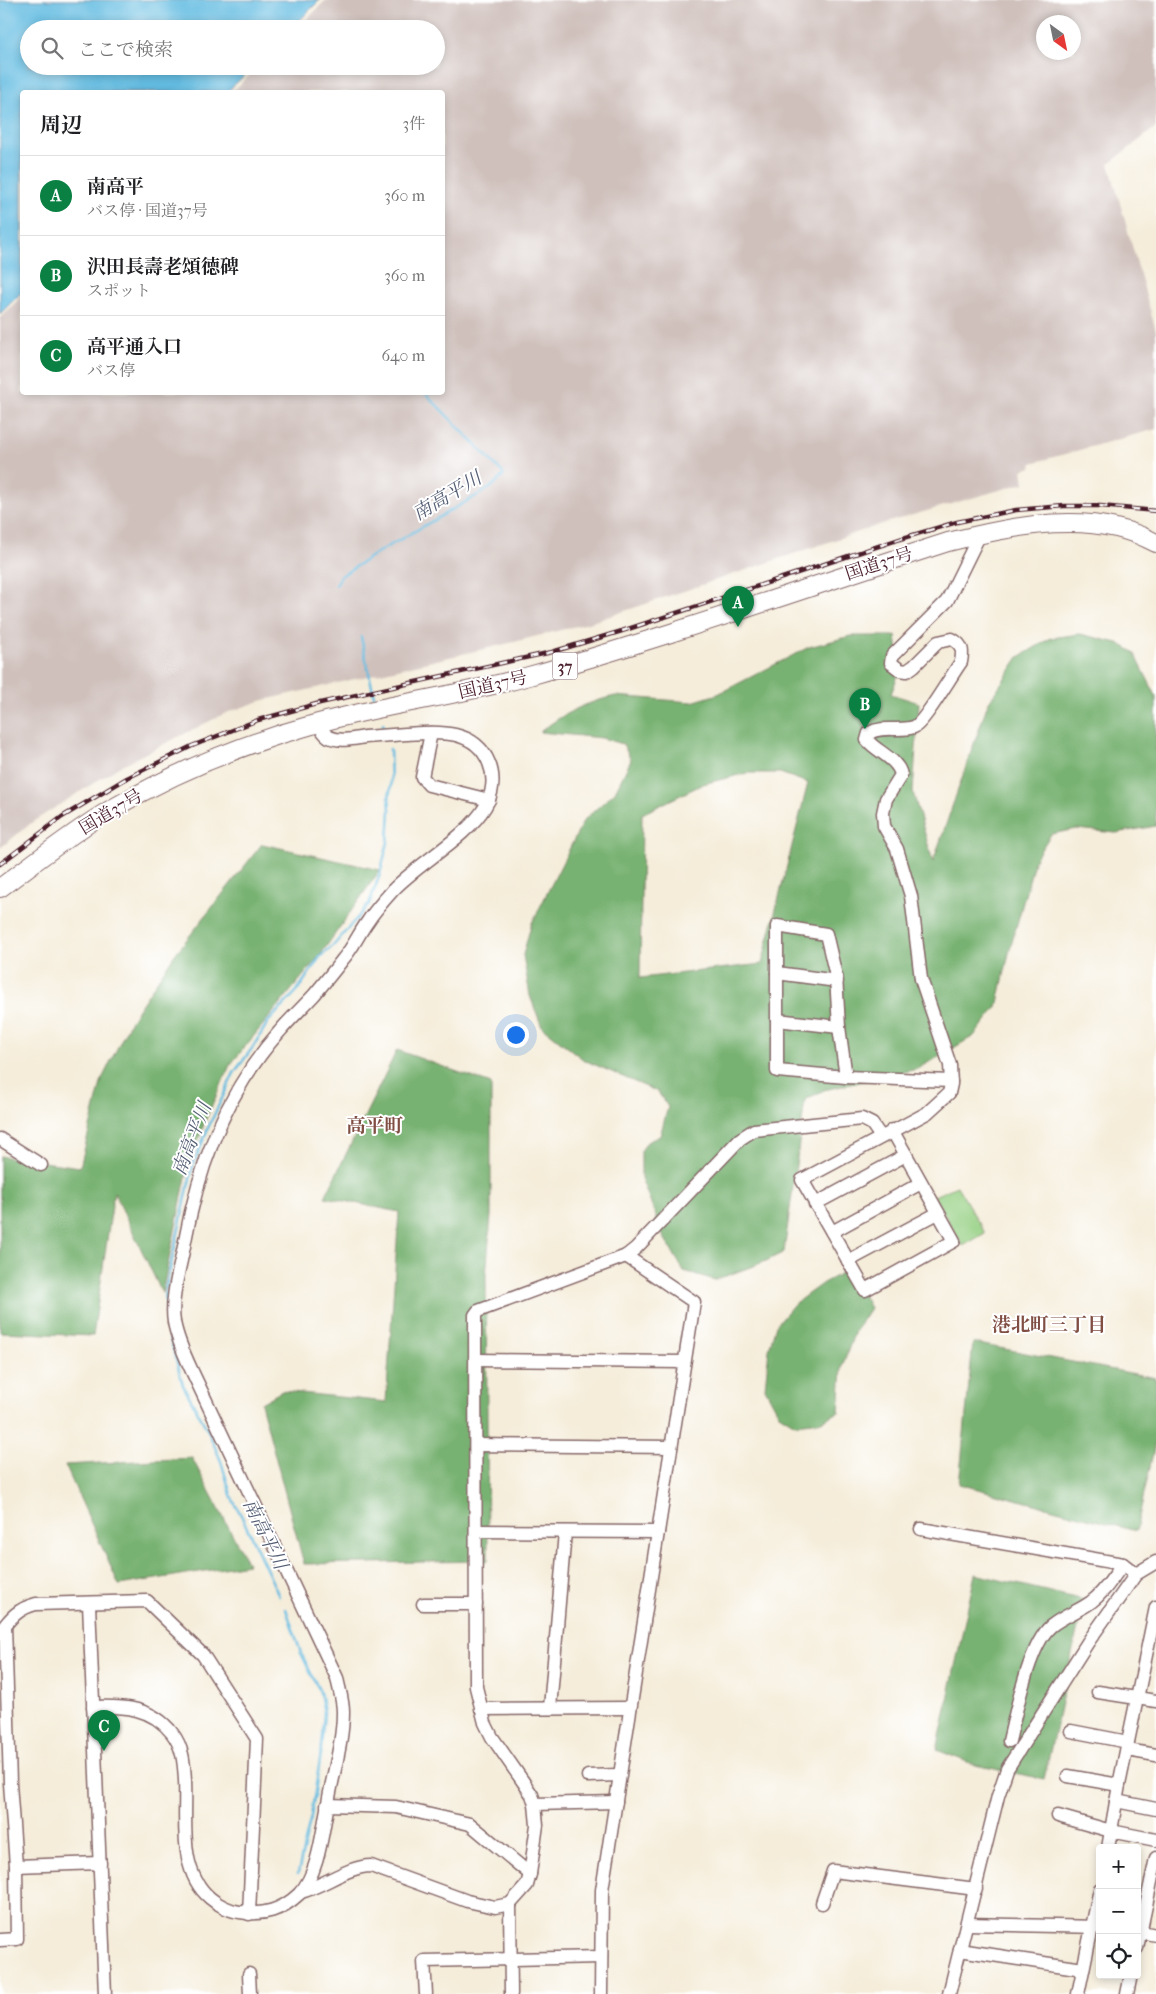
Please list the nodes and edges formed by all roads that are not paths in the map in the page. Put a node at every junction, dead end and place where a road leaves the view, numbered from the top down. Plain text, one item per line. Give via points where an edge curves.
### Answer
1 (980, 534) junction
2 (1156, 543) edge
3 (317, 723) junction
4 (431, 733) junction
5 (489, 800) junction
6 (0, 888) edge
7 (777, 973) junction
8 (837, 981) junction
9 (777, 1020) junction
10 (839, 1027) junction
11 (846, 1077) junction
12 (951, 1081) junction
13 (886, 1134) junction
14 (0, 1139) edge
15 (906, 1155) junction
16 (41, 1165) dead end
17 (921, 1183) junction
18 (815, 1204) junction
19 (938, 1213) junction
20 (832, 1232) junction
21 (626, 1256) junction
22 (848, 1262) junction
23 (476, 1360) junction
24 (684, 1362) junction
25 (476, 1446) junction
26 (671, 1447) junction
27 (920, 1529) dead end
28 (476, 1531) junction
29 (565, 1532) junction
30 (658, 1532) junction
31 (1156, 1562) edge
32 (1123, 1564) junction
33 (1136, 1574) junction
34 (88, 1604) junction
35 (422, 1604) dead end
36 (476, 1604) junction
37 (1156, 1607) edge
38 (2, 1629) edge
39 (1152, 1645) edge
40 (1098, 1692) dead end
41 (1137, 1697) junction
42 (1156, 1701) edge
43 (93, 1707) junction
44 (550, 1708) junction
45 (630, 1708) junction
46 (481, 1709) junction
47 (1071, 1730) dead end
48 (1008, 1741) dead end
49 (1128, 1746) junction
50 (1156, 1755) edge
51 (619, 1775) junction
52 (588, 1776) dead end
53 (1068, 1776) dead end
54 (5, 1783) edge
55 (1119, 1785) junction
56 (1116, 1801) junction
57 (616, 1802) junction
58 (327, 1804) junction
59 (535, 1804) junction
60 (1156, 1810) edge
61 (1058, 1816) dead end
62 (1111, 1831) junction
63 (1156, 1840) edge
64 (1109, 1844) edge
65 (1156, 1858) edge
66 (100, 1863) junction
67 (16, 1866) junction
68 (530, 1874) junction
69 (976, 1888) junction
70 (301, 1892) junction
71 (822, 1902) dead end
72 (510, 1904) junction
73 (249, 1914) junction
74 (967, 1924) junction
75 (1141, 1926) edge
76 (1096, 1927) edge
77 (1141, 1930) edge
78 (1156, 1935) edge
79 (0, 1940) edge
80 (960, 1950) junction
81 (601, 1957) junction
82 (511, 1960) junction
83 (1083, 1969) junction
84 (249, 1974) dead end
85 (1130, 1979) edge
86 (105, 1994) edge
87 (250, 1994) edge
88 (426, 1994) edge
89 (511, 1994) edge
90 (601, 1994) edge
91 (949, 1994) edge
92 (1078, 1994) edge
93 (1127, 1994) edge

1 - 2 highway, 国道37号 / 37 via 1055,524 1102,524 1131,531
1 - 3 highway, 国道37号 / 37 via 544,672
1 - 12 street via 947,601 892,656 891,663 907,671 938,642 952,639 963,651 961,662 920,724 905,729 878,728 869,733 867,740 900,768 901,775 884,806 884,826 897,850 911,896 921,979 950,1065
3 - 4 street via 327,736 342,740
3 - 6 highway, 国道37号 / 37 via 242,746 135,796 55,846
4 - 5 street via 457,735 471,740 478,747 493,776
4 - 5 street via 422,777 429,785
5 - 58 street via 465,830 393,890 368,920 346,956 256,1062 220,1122 208,1151 191,1210 176,1288 174,1320 178,1338 337,1678 343,1706 342,1726
7 - 8 street
7 - 8 street via 777,926 826,934
7 - 9 street
8 - 10 street
9 - 10 street
9 - 11 street via 777,1071
10 - 11 street
11 - 12 street
12 - 13 street via 949,1092 941,1102
13 - 15 street
13 - 18 street via 802,1180
13 - 21 street via 862,1119 754,1130 740,1139
14 - 16 street
15 - 17 street
15 - 18 street
17 - 19 street
17 - 20 street
18 - 20 street
19 - 22 street
19 - 22 street via 954,1241 865,1290
20 - 22 street
21 - 23 street via 478,1311 475,1315
21 - 24 street via 694,1302
23 - 24 street
23 - 25 street
24 - 26 street
25 - 26 street
25 - 28 street
26 - 30 street
27 - 32 street
28 - 29 street
28 - 36 street
29 - 30 street
29 - 44 street
30 - 45 street
31 - 33 street
32 - 33 street
32 - 48 street via 1105,1589 1091,1602 1051,1626 1038,1644
33 - 69 street via 1088,1642 1007,1769
34 - 38 street via 26,1606 18,1610
34 - 43 street
34 - 73 street via 147,1602 203,1655 257,1739
35 - 36 street
36 - 46 street via 476,1687
37 - 39 street
38 - 54 street
39 - 41 street
40 - 41 street
41 - 42 street
41 - 49 street
43 - 66 street
43 - 73 street via 139,1709 159,1720 173,1734 184,1758 190,1870 212,1900 235,1912
44 - 45 street
44 - 46 street
45 - 51 street
46 - 59 street via 492,1737
47 - 49 street
49 - 50 street
49 - 55 street
51 - 52 street
51 - 57 street
53 - 55 street
54 - 67 street
55 - 56 street
56 - 60 street
56 - 62 street
57 - 59 street
57 - 81 street via 602,1890
58 - 68 street via 396,1807 470,1824
58 - 70 street via 310,1879
59 - 68 street via 537,1825
61 - 62 street
62 - 63 street
62 - 64 street
65 - 75 street
66 - 67 street
66 - 86 street
67 - 79 street via 17,1939
68 - 72 street via 527,1885
69 - 71 street via 833,1871
69 - 74 street
70 - 72 street via 362,1866 371,1866 481,1905
70 - 73 street via 278,1910
72 - 82 street
74 - 76 street
74 - 80 street
76 - 83 street
77 - 78 street
80 - 83 street
80 - 91 street
81 - 82 street
81 - 90 street
82 - 88 street via 424,1961
82 - 89 street
83 - 92 street
84 - 87 street
85 - 93 street

